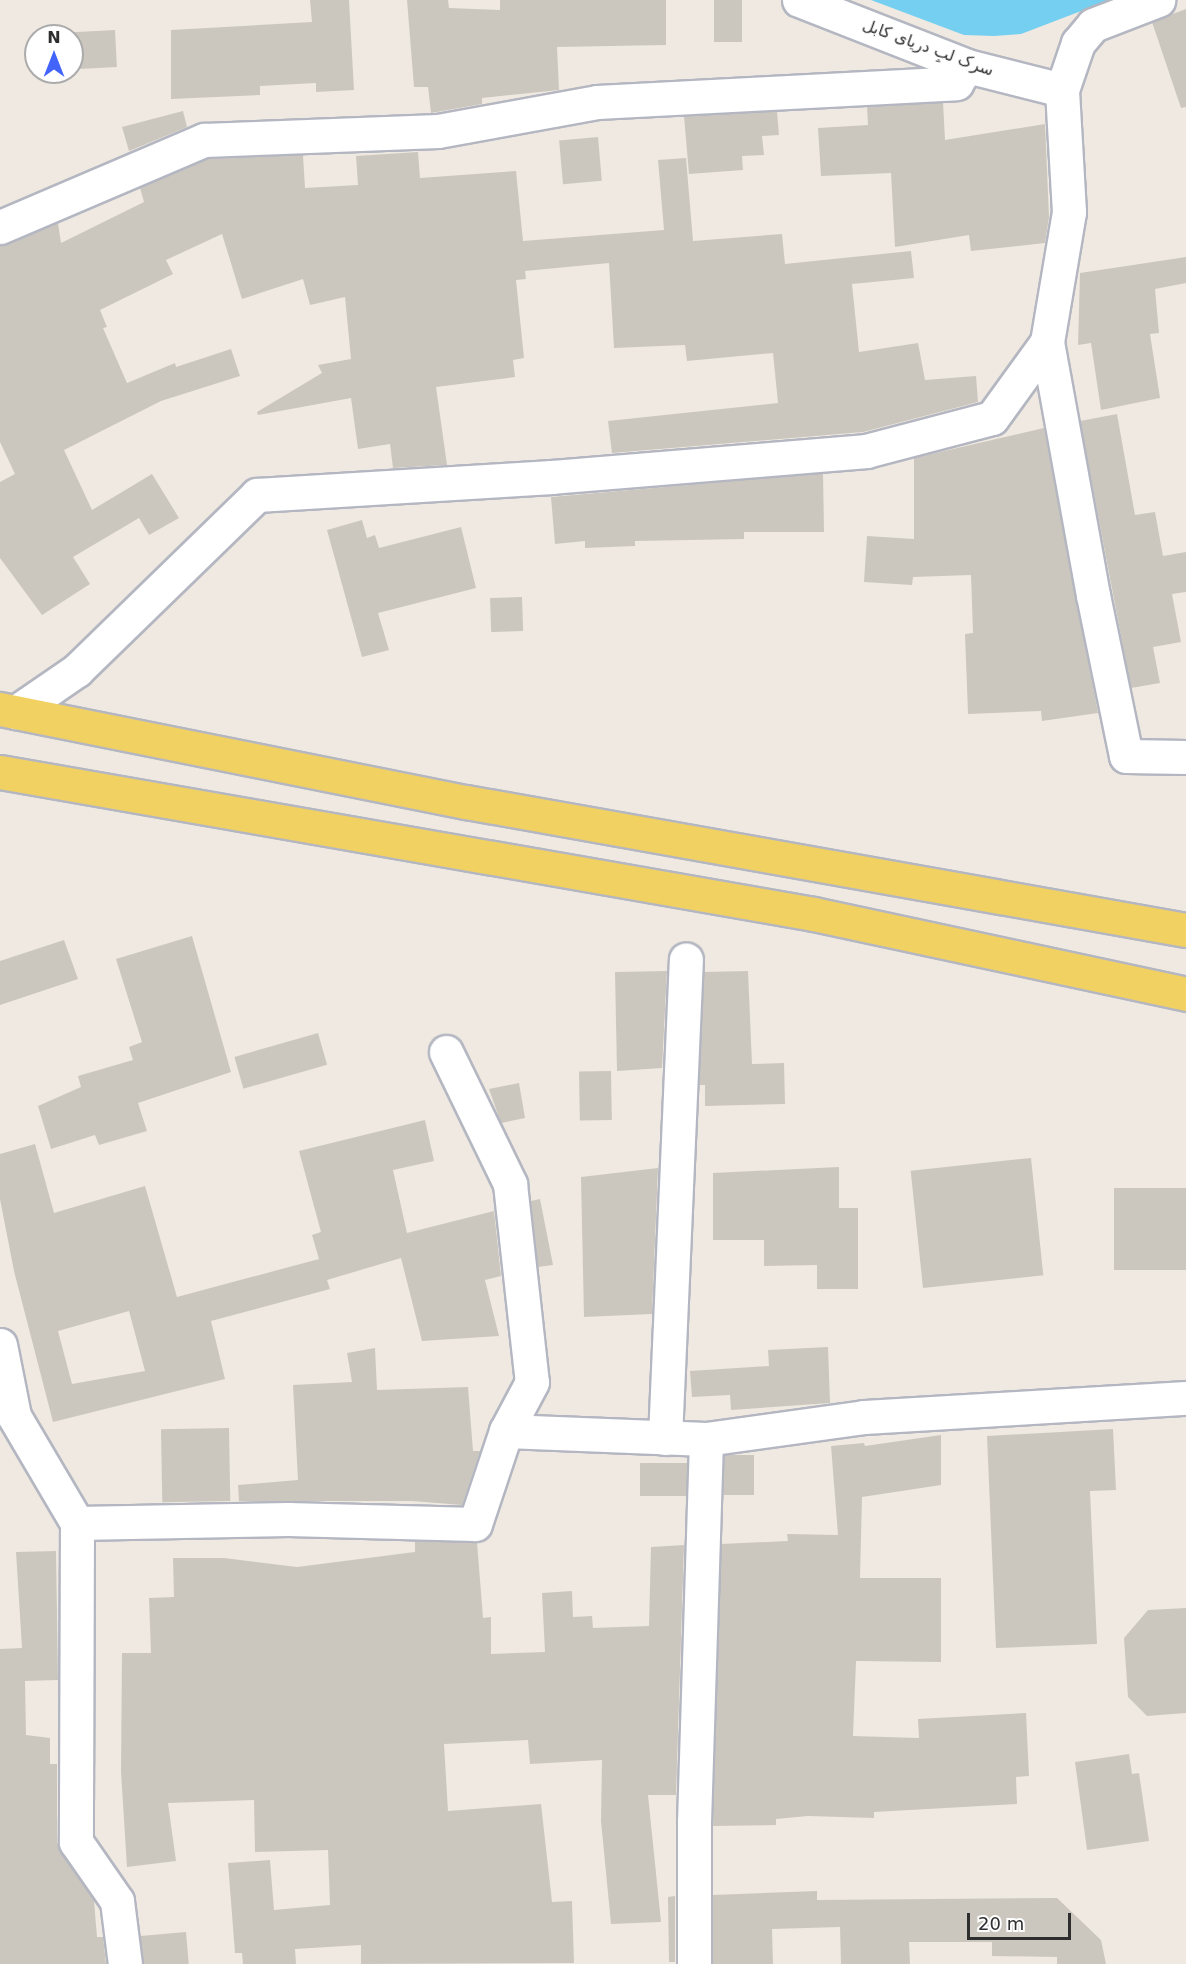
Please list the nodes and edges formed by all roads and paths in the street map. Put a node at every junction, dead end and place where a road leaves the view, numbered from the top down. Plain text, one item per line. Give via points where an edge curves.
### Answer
1 (799, 0) edge
2 (1158, 0) edge
3 (967, 66) junction
4 (1062, 90) junction
5 (0, 227) edge
6 (1047, 342) junction
7 (8, 710) edge
8 (1186, 757) edge
9 (0, 772) edge
10 (1186, 930) edge
11 (686, 959) dead end
12 (1186, 994) edge
13 (446, 1052) dead end
14 (0, 1345) edge
15 (1186, 1398) edge
16 (506, 1431) junction
17 (665, 1438) junction
18 (706, 1439) junction
19 (77, 1523) junction
20 (125, 1964) edge
21 (694, 1964) edge

1 - 3 street, سرک لبِ دریای کابل
2 - 4 street via 1093,25 1078,43
3 - 4 street, سرک لبِ دریای کابل
3 - 5 street via 956,83 597,102 438,130 204,140
4 - 6 street via 1069,212
6 - 7 street via 992,418 866,451 551,477 257,495 77,670
6 - 8 street via 1126,756
7 - 10 main road via 466,802
9 - 12 main road via 814,914
11 - 17 street
13 - 16 street via 510,1184 532,1382
14 - 19 street via 14,1416
15 - 18 street via 864,1417
16 - 17 street
16 - 19 street via 475,1524 288,1519
17 - 18 street
18 - 21 street via 694,1822
19 - 20 street via 76,1842 117,1900

